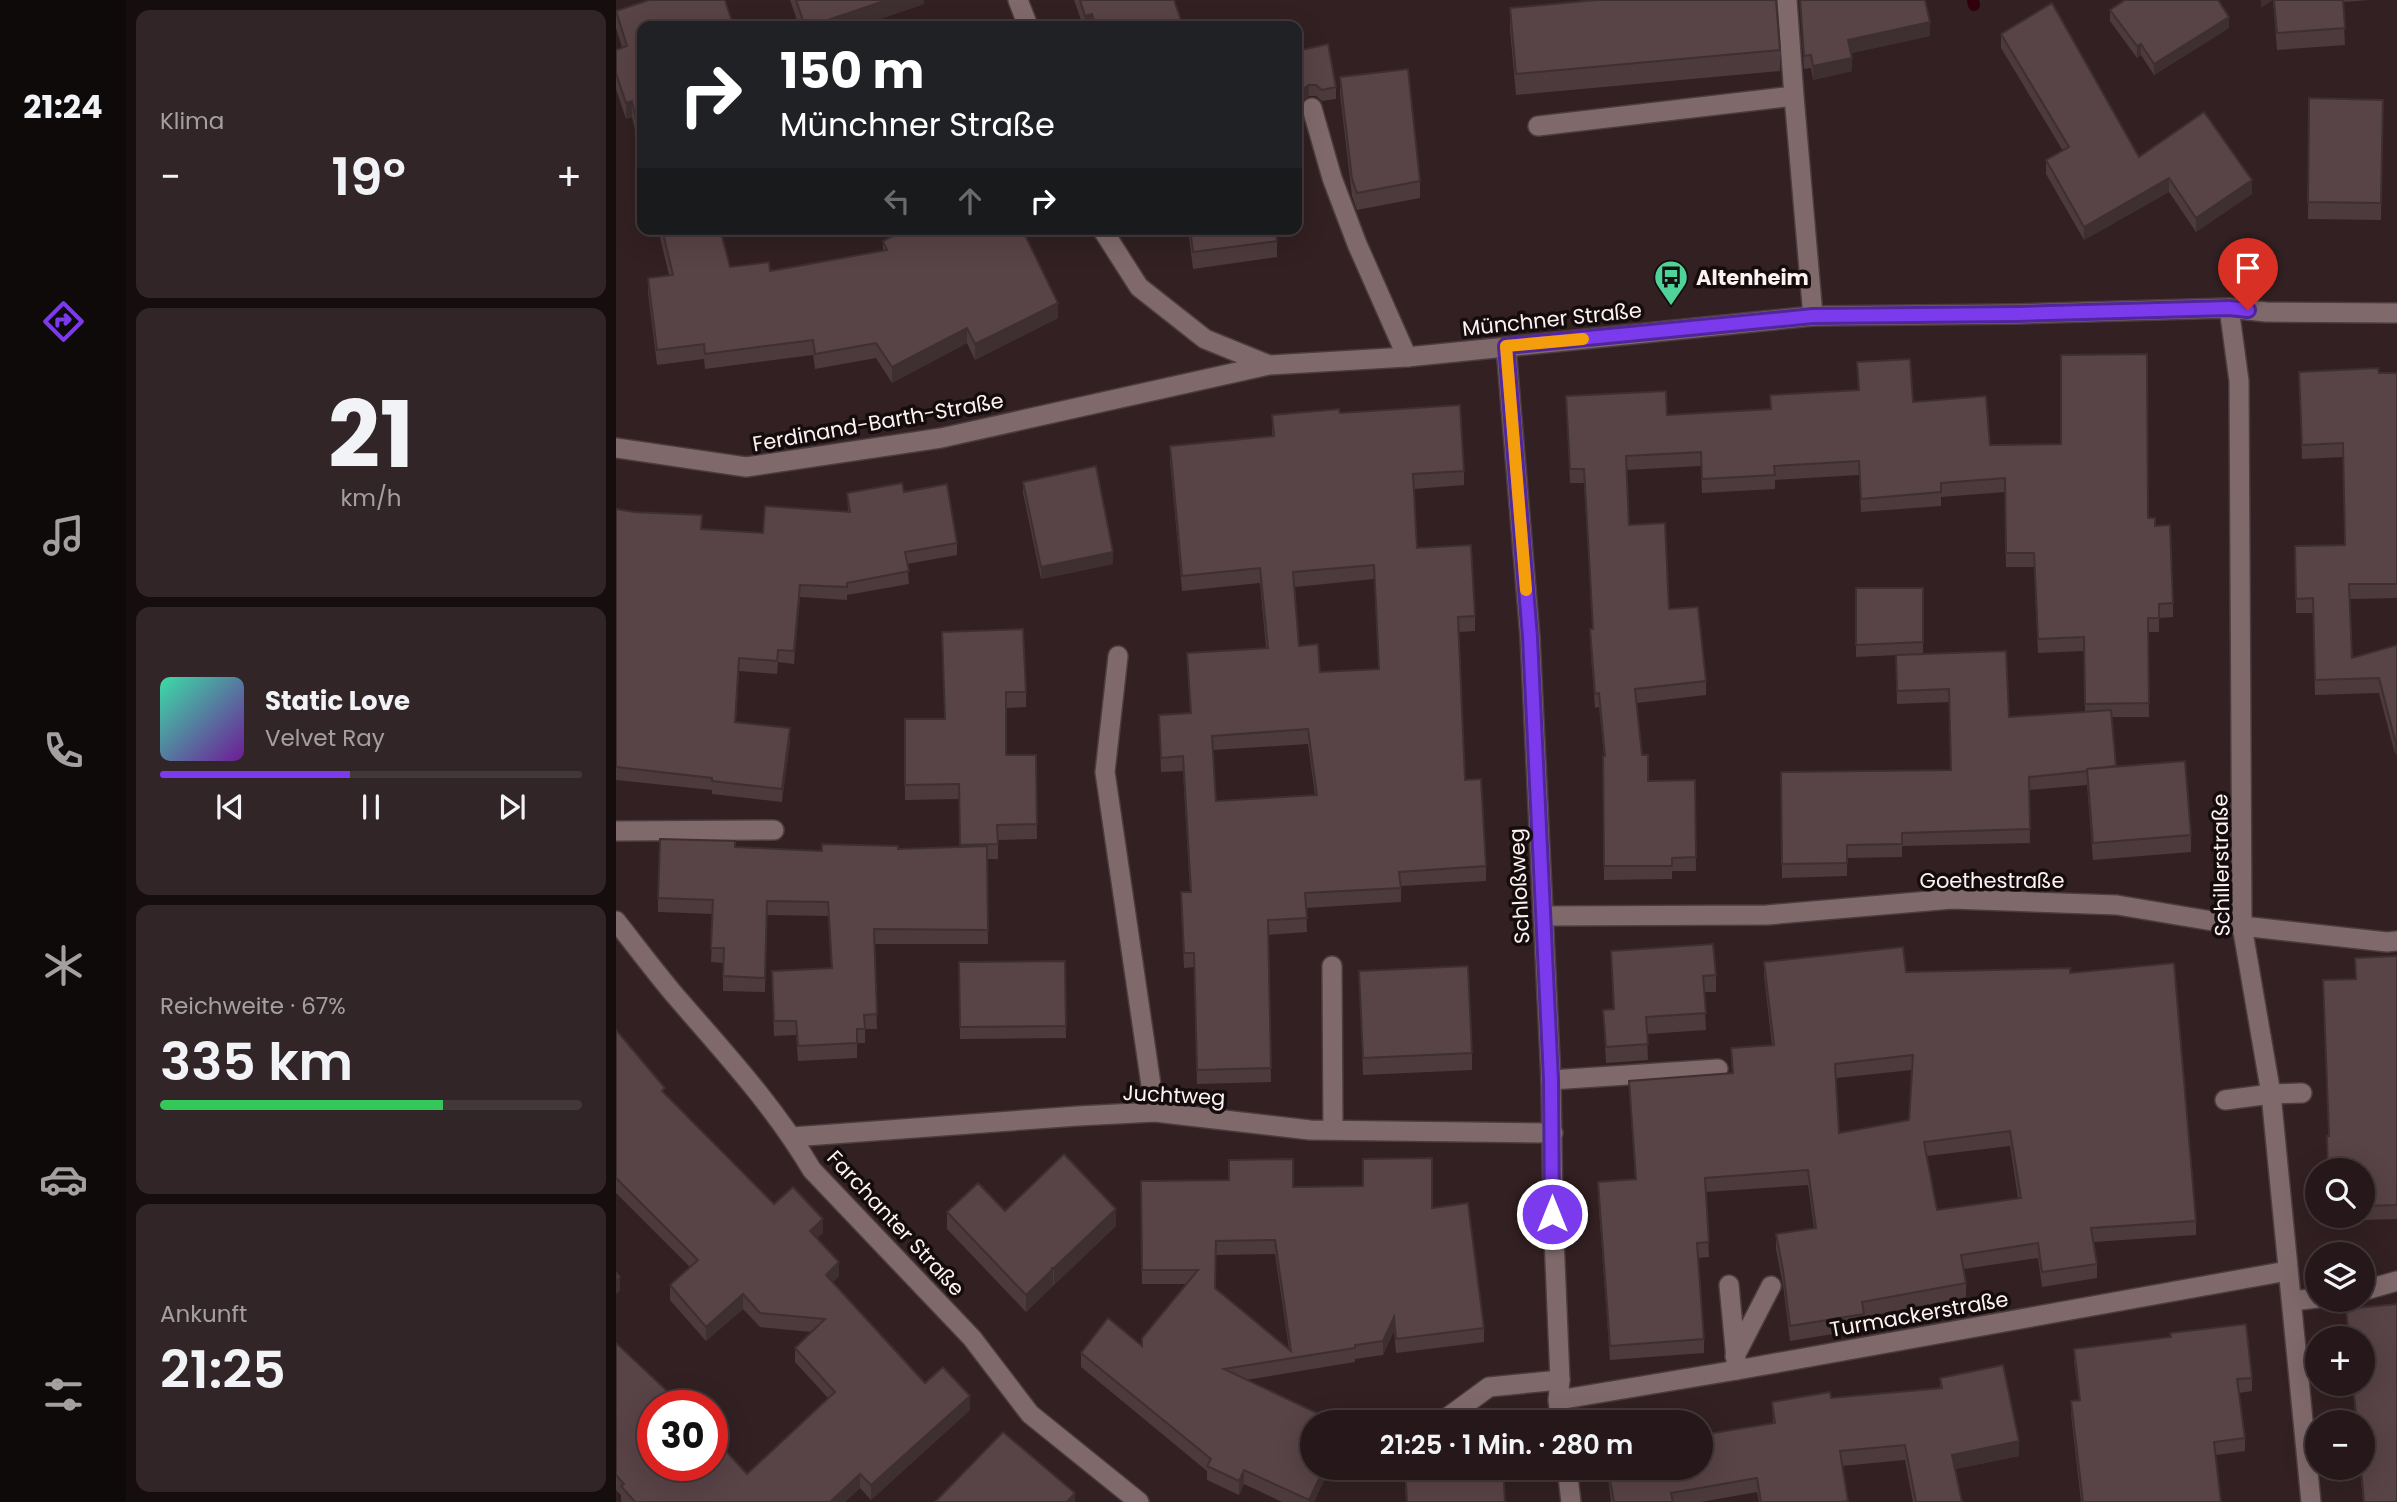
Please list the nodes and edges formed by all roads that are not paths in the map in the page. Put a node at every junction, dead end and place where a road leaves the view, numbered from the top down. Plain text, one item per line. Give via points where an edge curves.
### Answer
1 (1018, 0) edge
2 (1787, 0) edge
3 (1026, 21) edge
4 (1794, 96) junction
5 (1312, 108) dead end
6 (1538, 126) dead end
7 (1106, 235) edge
8 (2229, 308) junction
9 (2397, 313) edge
10 (1813, 316) junction
11 (1506, 346) junction
12 (1407, 357) junction
13 (1269, 365) junction
14 (616, 448) edge
15 (1118, 656) dead end
16 (775, 830) dead end
17 (616, 831) edge
18 (1544, 916) junction
19 (616, 921) edge
20 (2242, 926) junction
21 (2397, 941) edge
22 (1332, 966) dead end
23 (1718, 1069) dead end
24 (1551, 1080) junction
25 (2302, 1093) dead end
26 (2271, 1094) junction
27 (2225, 1100) dead end
28 (1155, 1112) junction
29 (1334, 1129) junction
30 (1553, 1133) junction
31 (792, 1137) junction
32 (2287, 1271) junction
33 (2397, 1281) edge
34 (1729, 1285) dead end
35 (1771, 1286) dead end
36 (2375, 1287) edge
37 (2305, 1300) edge
38 (2293, 1301) junction
39 (1736, 1363) junction
40 (1559, 1390) junction
41 (1458, 1410) edge
42 (1560, 1410) edge
43 (1568, 1480) edge
44 (1139, 1502) edge
45 (1571, 1502) edge
46 (2311, 1502) edge

1 - 3 street
2 - 4 street
4 - 6 street
4 - 10 street
5 - 12 street via 1357,244
7 - 13 street, Münchner Straße via 1139,287 1205,339
8 - 9 street, Münchner Straße
8 - 10 street, Münchner Straße
8 - 20 street, Schillerstraße via 2239,382
10 - 11 street, Münchner Straße
11 - 12 street, Münchner Straße
11 - 18 street, Schloßweg via 1530,637
12 - 13 street, Münchner Straße
13 - 14 street, Ferdinand-Barth-Straße via 942,438 746,467
15 - 28 street via 1105,772
16 - 17 street
18 - 20 street, Goethestraße via 1767,915 1952,899 2117,905
18 - 24 street, Schloßweg
19 - 31 street, Farchanter Straße
20 - 21 street, Goethestraße
20 - 26 street, Schillerstraße
22 - 29 street
23 - 24 street
24 - 30 street, Schloßweg
25 - 26 street
26 - 27 street
26 - 32 street, Schillerstraße
28 - 29 street, Juchtweg
28 - 31 street, Juchtweg
29 - 30 street, Juchtweg
30 - 40 street, Schloßweg
31 - 44 street, Farchanter Straße via 811,1170 972,1338 1030,1414
32 - 38 street, Schillerstraße
32 - 39 street, Turmackerstraße
33 - 36 street
34 - 39 street
35 - 39 street
37 - 38 street
38 - 46 street, Schillerstraße
39 - 40 street, Turmackerstraße
40 - 41 street, Turmackerstraße via 1489,1387
40 - 42 street, Schloßweg
43 - 45 street

